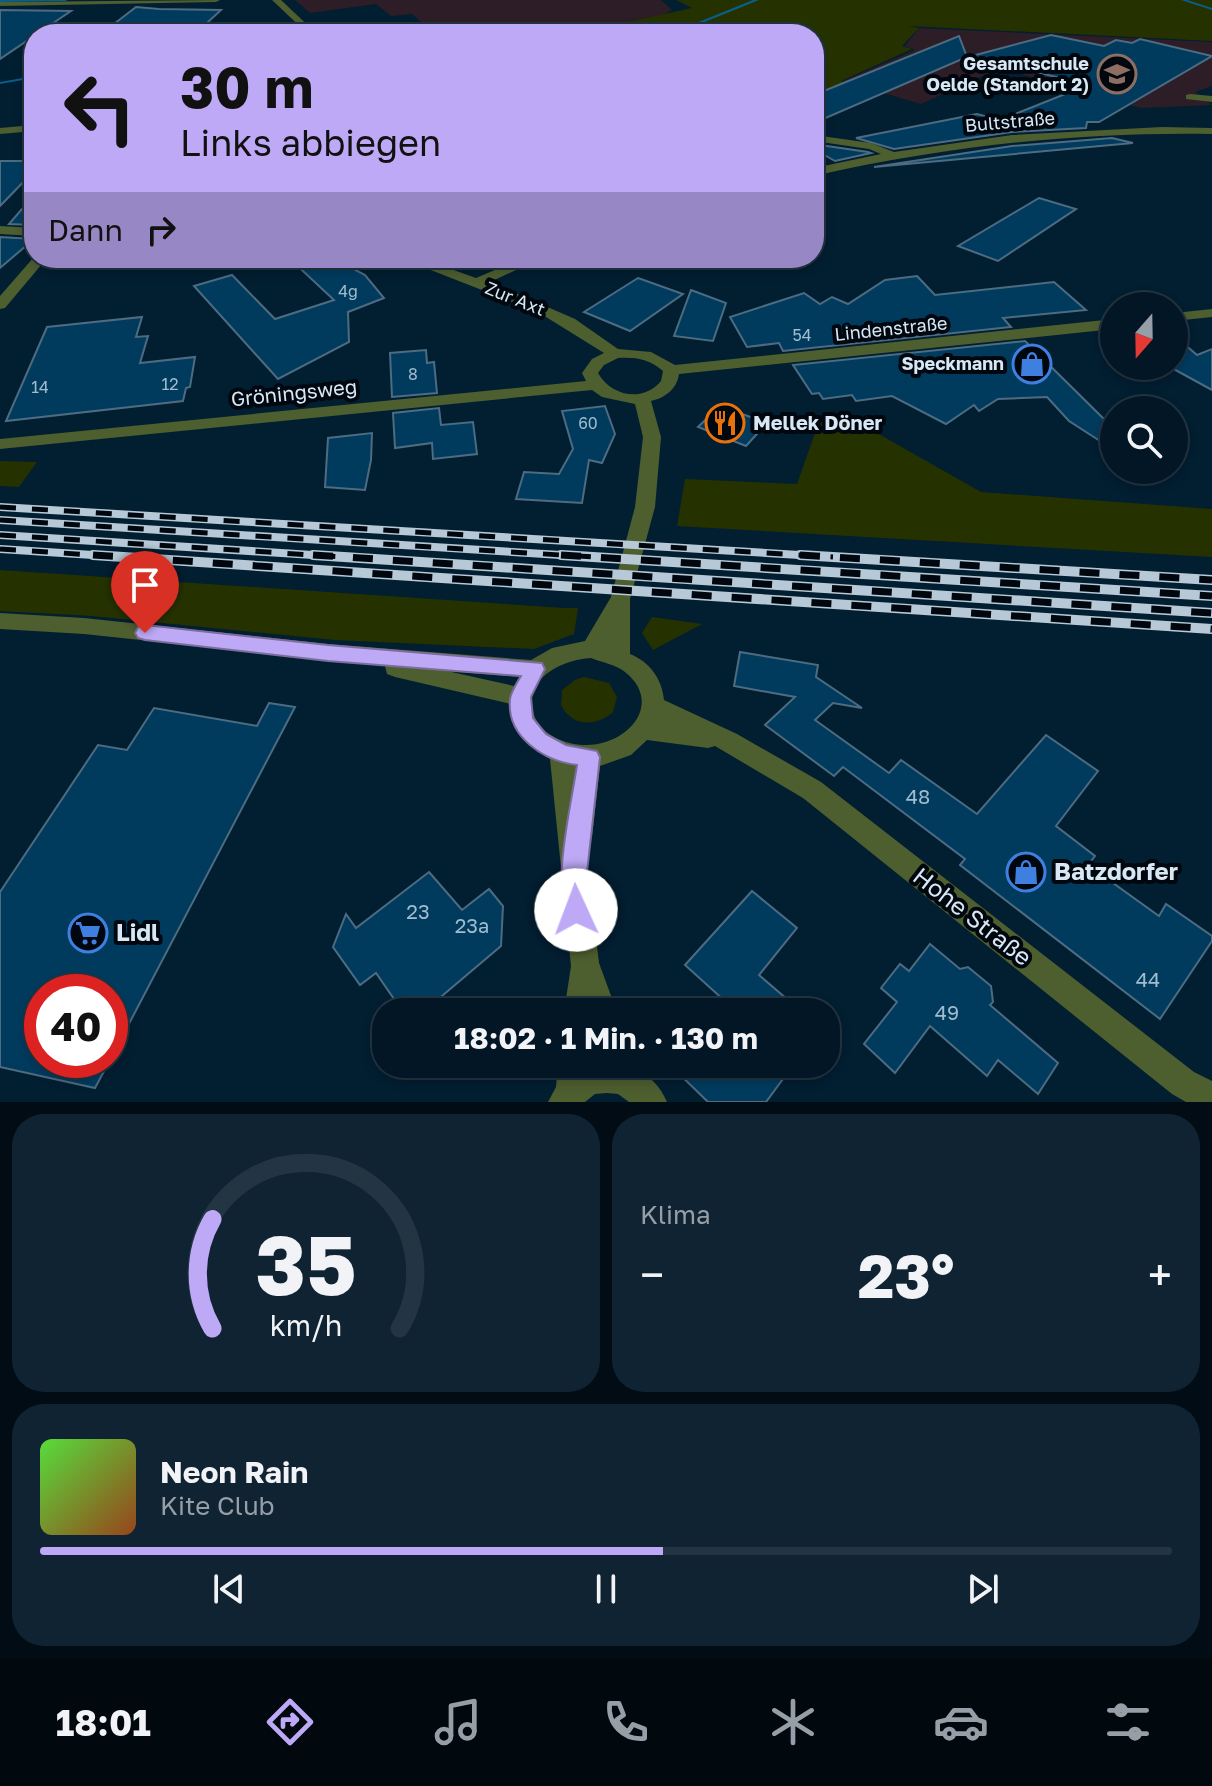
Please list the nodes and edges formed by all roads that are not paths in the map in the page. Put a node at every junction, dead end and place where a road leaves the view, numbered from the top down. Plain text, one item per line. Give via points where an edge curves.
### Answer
1 (183, 0) edge
2 (216, 0) edge
3 (276, 0) edge
4 (117, 3) junction
5 (0, 4) edge
6 (302, 24) edge
7 (1190, 97) dead end
8 (1212, 99) edge
9 (24, 129) edge
10 (0, 131) edge
11 (1212, 131) edge
12 (824, 139) edge
13 (890, 154) junction
14 (824, 170) edge
15 (0, 230) edge
16 (24, 231) edge
17 (31, 268) edge
18 (435, 268) edge
19 (511, 268) edge
20 (476, 283) junction
21 (0, 305) edge
22 (1212, 313) edge
23 (1188, 316) edge
24 (1100, 325) edge
25 (615, 354) junction
26 (671, 370) junction
27 (593, 385) junction
28 (642, 399) junction
29 (0, 444) edge
30 (621, 597) junction
31 (0, 621) edge
32 (592, 649) junction
33 (328, 653) junction
34 (619, 655) junction
35 (535, 669) junction
36 (520, 697) junction
37 (653, 705) junction
38 (644, 730) junction
39 (728, 741) junction
40 (562, 754) junction
41 (589, 757) junction
42 (575, 872) junction
43 (584, 963) junction
44 (580, 998) edge
45 (597, 998) edge
46 (596, 1078) edge
47 (630, 1078) edge
48 (570, 1086) edge
49 (1212, 1099) edge
50 (651, 1102) edge

1 - 4 street
2 - 4 street
3 - 6 street
4 - 5 street
7 - 8 street
9 - 10 street
11 - 13 street, Bultstraße via 1126,129
12 - 13 street
13 - 14 street, Bultstraße
15 - 16 street
17 - 21 street
18 - 20 street, Zur Axt
19 - 20 street
20 - 25 street, Zur Axt via 564,319
22 - 23 street
24 - 26 street, Lindenstraße
25 - 26 street via 655,357
25 - 27 street via 590,373
26 - 28 street via 668,388
27 - 28 street via 605,394
27 - 29 street, Gröningsweg
28 - 30 street via 652,437 645,507
30 - 32 street
30 - 34 street
31 - 33 street
32 - 34 street
32 - 35 street via 571,650
33 - 35 street
33 - 36 street
34 - 37 street via 642,670 654,693
35 - 36 street
36 - 40 street via 523,720 538,740
37 - 38 street
37 - 39 street, Hohe Straße
38 - 39 street, Hohe Straße
38 - 41 street via 616,752
39 - 49 street, Hohe Straße via 812,790 1183,1083
40 - 41 street
40 - 42 street
41 - 42 street
42 - 43 street
43 - 44 street
43 - 45 street
46 - 48 street
47 - 50 street

